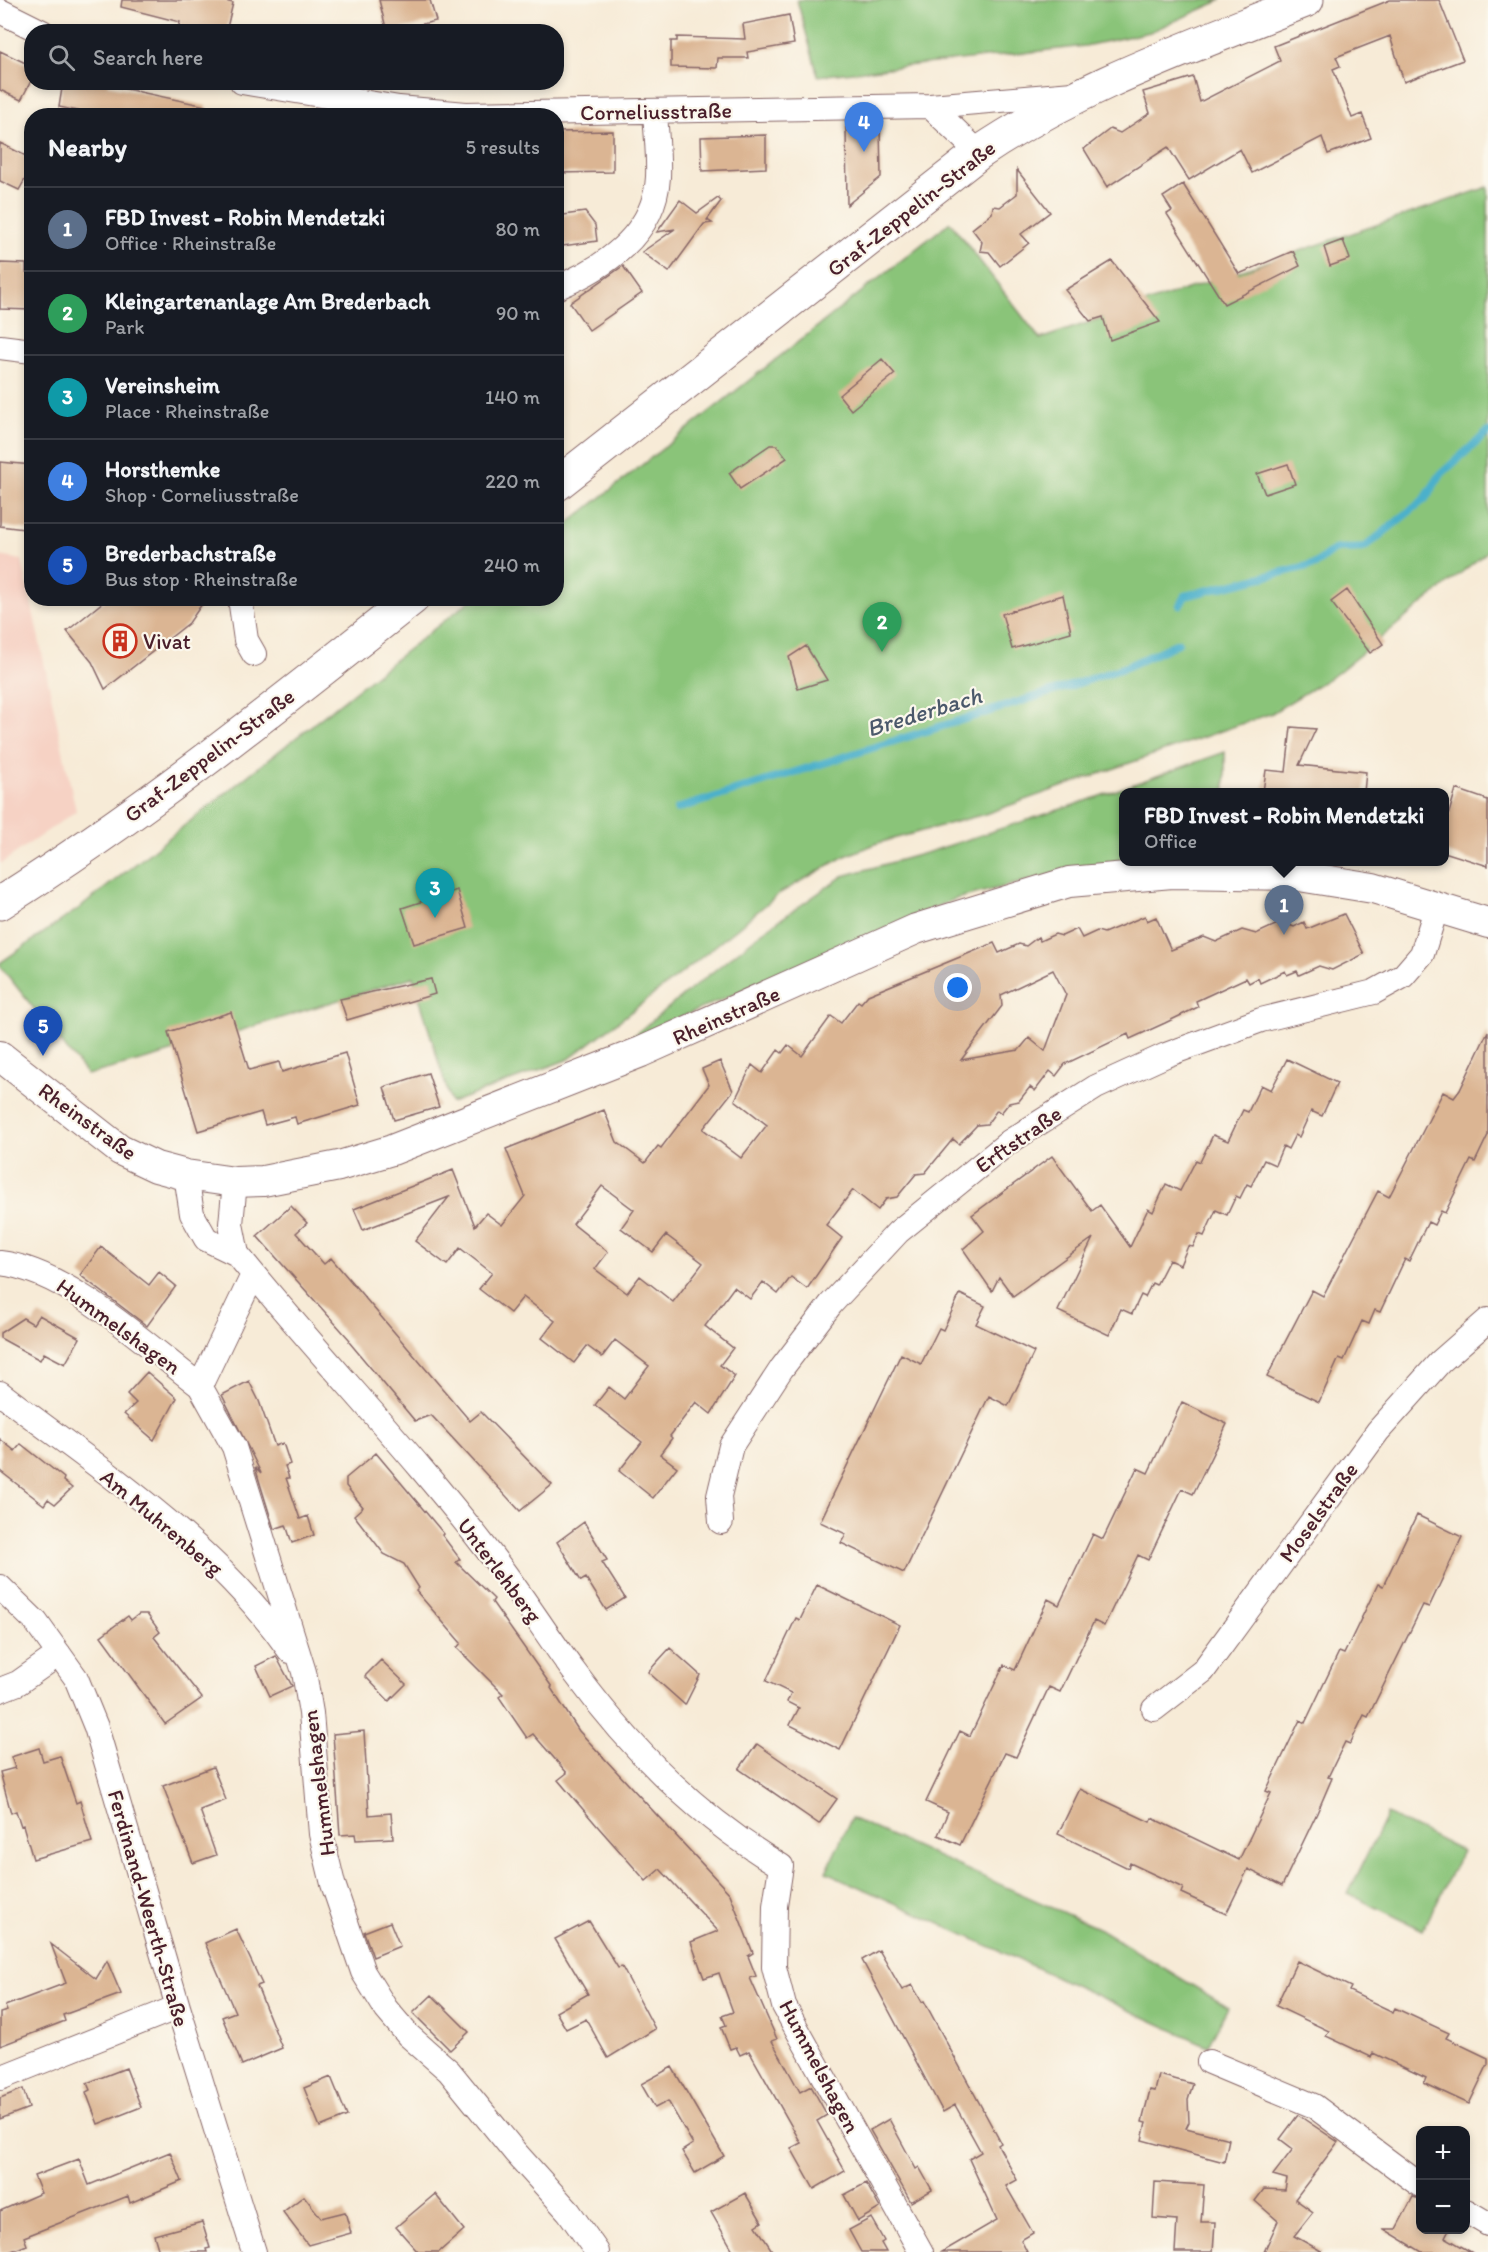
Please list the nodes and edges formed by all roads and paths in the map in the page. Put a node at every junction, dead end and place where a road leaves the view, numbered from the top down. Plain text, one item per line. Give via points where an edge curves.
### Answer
1 (1307, 0) edge
2 (0, 11) edge
3 (26, 24) edge
4 (290, 90) edge
5 (1079, 93) junction
6 (930, 105) junction
7 (399, 108) edge
8 (655, 111) junction
9 (564, 112) edge
10 (979, 153) junction
11 (564, 285) edge
12 (0, 347) edge
13 (24, 350) edge
14 (564, 480) edge
15 (241, 606) edge
16 (403, 606) edge
17 (254, 654) dead end
18 (0, 903) edge
19 (1437, 906) junction
20 (1488, 923) edge
21 (0, 1056) edge
22 (186, 1175) junction
23 (235, 1182) junction
24 (237, 1254) junction
25 (0, 1263) edge
26 (254, 1275) junction
27 (1488, 1320) edge
28 (200, 1386) junction
29 (0, 1393) edge
30 (721, 1522) dead end
31 (0, 1587) edge
32 (59, 1654) junction
33 (304, 1672) junction
34 (0, 1690) edge
35 (1154, 1709) dead end
36 (781, 1866) joint
37 (177, 2007) junction
38 (1209, 2062) dead end
39 (0, 2078) edge
40 (1416, 2182) edge
41 (1470, 2213) edge
42 (1488, 2224) edge
43 (254, 2252) edge
44 (597, 2252) edge
45 (921, 2252) edge

1 - 5 main road, Graf-Zeppelin-Straße
2 - 3 street
4 - 7 street, Corneliusstraße
5 - 6 street, Corneliusstraße
5 - 10 main road, Graf-Zeppelin-Straße via 1023,123
6 - 8 street, Corneliusstraße
6 - 10 street
8 - 9 street, Corneliusstraße
8 - 11 street via 658,178 650,212 633,239 588,275
10 - 14 main road, Graf-Zeppelin-Straße
12 - 13 street
15 - 17 street via 246,640
16 - 18 main road, Graf-Zeppelin-Straße via 137,810
19 - 20 street, Rheinstraße
19 - 23 street, Rheinstraße via 1373,888 1293,875 1173,873 1069,882 916,929 641,1052 392,1150 305,1174 264,1182
19 - 30 street, Erftstraße via 1422,954 1403,976 1374,992 1261,1020 1166,1055 1096,1087 1009,1142 892,1237 831,1304 782,1368 731,1446 719,1496
21 - 22 street, Rheinstraße via 120,1150 156,1167
22 - 23 street, Rheinstraße
22 - 24 street, Unterlehberg via 192,1214 206,1239
23 - 24 street, Unterlehberg via 231,1224
24 - 26 street, Unterlehberg
25 - 28 street, Hummelshagen via 44,1274 71,1288
26 - 28 street, Hummelshagen
26 - 36 street, Unterlehberg via 482,1543 575,1674 635,1747 702,1811
27 - 35 street, Moselstraße via 1440,1362 1378,1431 1203,1671
28 - 33 street, Hummelshagen via 234,1447
29 - 33 street, Am Muhrenberg via 212,1558 271,1625
31 - 32 street, Ferdinand-Weerth-Straße via 36,1622
32 - 34 street via 18,1683
32 - 37 street, Ferdinand-Weerth-Straße via 76,1678 96,1727
33 - 44 street, Hummelshagen via 321,1834 345,1921 374,1993 408,2035 449,2071
36 - 45 street, Hummelshagen via 775,1906 774,1967 784,2006
37 - 39 street
37 - 43 street, Ferdinand-Weerth-Straße
38 - 40 street via 1314,2106
41 - 42 street

